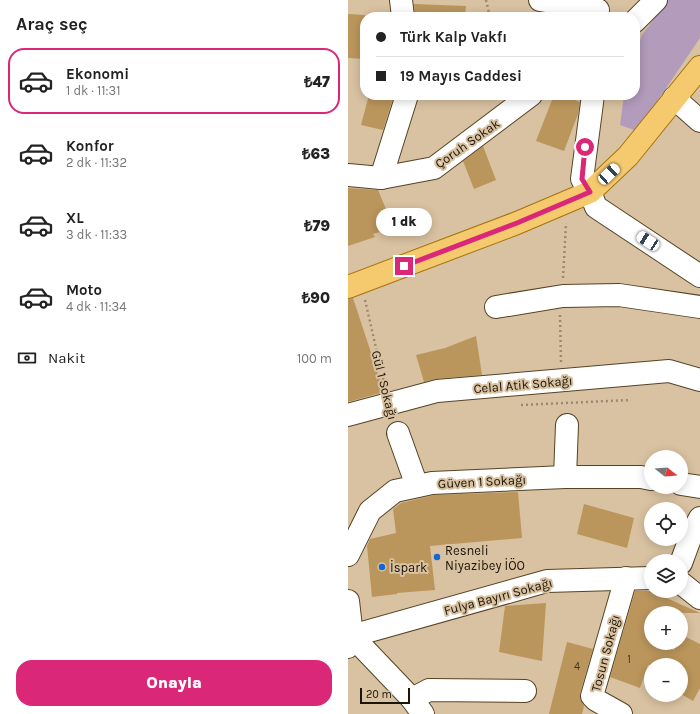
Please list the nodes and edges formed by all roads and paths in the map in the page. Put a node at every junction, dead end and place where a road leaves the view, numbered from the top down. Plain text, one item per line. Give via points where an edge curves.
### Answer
1 (401, 0) edge
2 (486, 0) edge
3 (540, 0) edge
4 (656, 0) edge
5 (598, 7) edge
6 (402, 12) edge
7 (489, 12) edge
8 (640, 16) edge
9 (700, 67) edge
10 (674, 98) junction
11 (405, 100) edge
12 (524, 100) edge
13 (591, 100) edge
14 (603, 100) edge
15 (700, 121) edge
16 (348, 175) edge
17 (380, 178) junction
18 (590, 192) junction
19 (700, 276) edge
20 (355, 284) edge
21 (496, 307) dead end
22 (700, 307) edge
23 (700, 380) edge
24 (631, 400) dead end
25 (388, 404) junction
26 (516, 405) dead end
27 (348, 415) edge
28 (567, 425) dead end
29 (398, 433) dead end
30 (565, 477) junction
31 (644, 477) edge
32 (688, 485) edge
33 (417, 486) junction
34 (700, 487) edge
35 (700, 518) edge
36 (684, 554) edge
37 (348, 555) edge
38 (626, 578) junction
39 (644, 578) edge
40 (688, 589) edge
41 (700, 598) edge
42 (348, 601) edge
43 (349, 640) edge
44 (525, 691) dead end
45 (414, 709) edge
46 (621, 714) edge

1 - 6 street
2 - 7 path
3 - 5 street
4 - 8 street
9 - 10 main road
10 - 15 street
10 - 18 main road via 628,156
11 - 17 street
12 - 17 street, Çoruh Sokak via 434,168
13 - 18 street via 582,179
14 - 18 street via 598,147 599,175
16 - 17 street, Çoruh Sokak
18 - 19 street via 596,207
18 - 20 main road via 517,223
20 - 25 path, Gül 1 Sokağı
21 - 22 street via 563,296 619,295
23 - 25 street, Celal Atik Sokağı via 669,371 624,374 437,391
24 - 26 path
25 - 27 street, Celal Atik Sokağı
28 - 30 street
29 - 33 street, Gül 1 Sokağı
30 - 31 street, Güven 1 Sokağı
30 - 33 street, Güven 1 Sokağı via 432,483
32 - 34 street
33 - 37 street, Güven 1 Sokağı via 395,491 370,511
35 - 36 street
38 - 39 street, Fulya Bayırı Sokağı
38 - 43 street, Fulya Bayırı Sokağı via 547,581
38 - 46 street, Tosun Sokağı via 592,696
40 - 41 street
42 - 43 street
43 - 45 street
44 - 45 street via 429,690

